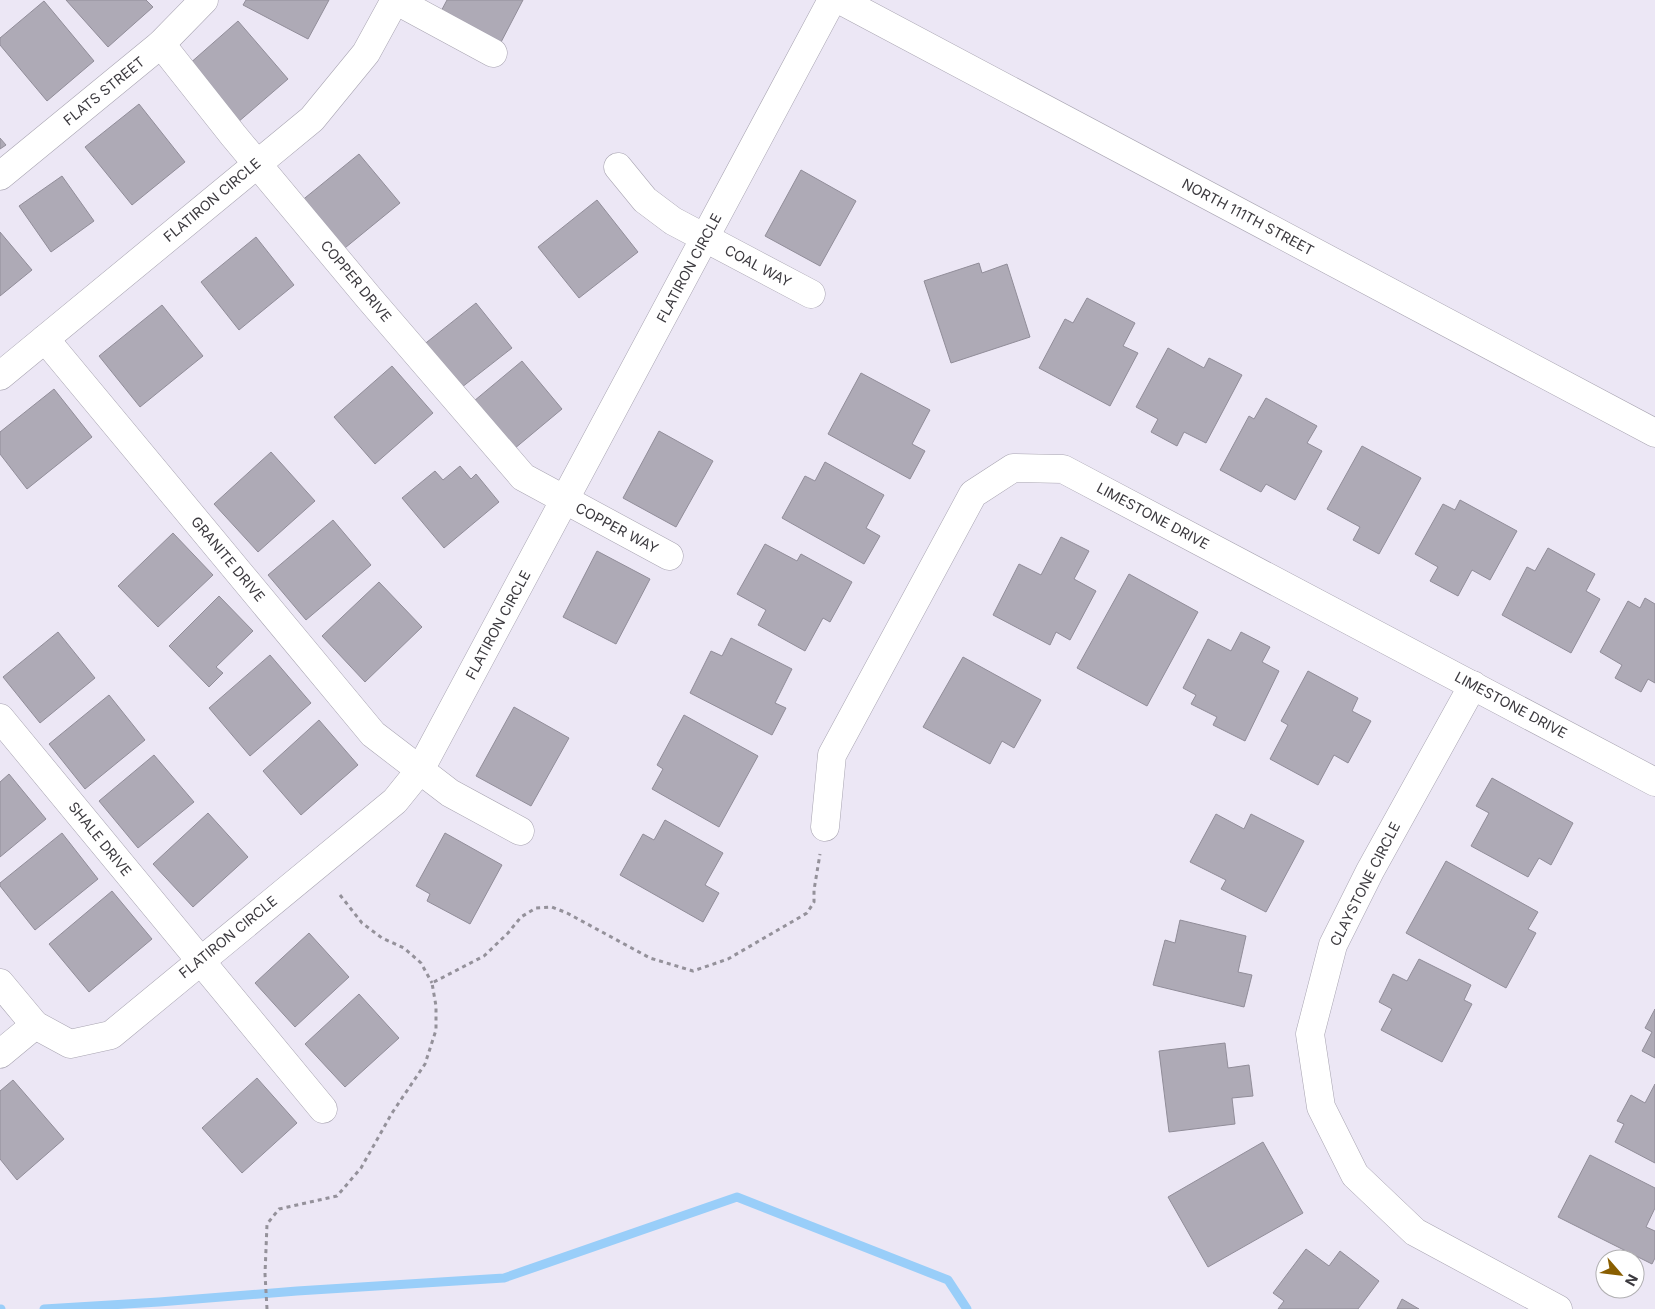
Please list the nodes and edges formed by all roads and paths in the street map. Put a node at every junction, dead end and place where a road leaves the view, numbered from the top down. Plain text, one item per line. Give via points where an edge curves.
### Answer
1 (204, 0) edge
2 (395, 0) edge
3 (832, 0) edge
4 (840, 0) edge
5 (161, 44) junction
6 (493, 53) dead end
7 (257, 162) junction
8 (618, 167) dead end
9 (0, 176) edge
10 (705, 238) junction
11 (811, 294) dead end
12 (45, 339) junction
13 (0, 376) edge
14 (1655, 433) edge
15 (565, 501) junction
16 (669, 556) dead end
17 (1473, 685) junction
18 (0, 718) edge
19 (420, 770) junction
20 (1655, 782) edge
21 (825, 827) joint
22 (520, 830) dead end
23 (340, 895) dead end
24 (200, 960) junction
25 (0, 983) edge
26 (432, 983) junction
27 (35, 1025) junction
28 (0, 1054) edge
29 (323, 1109) dead end
30 (267, 1309) edge
31 (1558, 1309) edge

1 - 5 street, FLATS STREET
2 - 6 street
2 - 7 street, FLATIRON CIRCLE via 366,53 312,119
3 - 10 street, FLATIRON CIRCLE
4 - 14 street, NORTH 111TH STREET
5 - 7 street, COPPER DRIVE
5 - 9 street, FLATS STREET
7 - 12 street, FLATIRON CIRCLE
7 - 15 street, COPPER DRIVE via 522,477
8 - 10 street, COAL WAY via 645,200 673,221
10 - 11 street, COAL WAY
10 - 15 street, FLATIRON CIRCLE
12 - 13 street, FLATIRON CIRCLE
12 - 19 street, GRANITE DRIVE via 373,734
15 - 16 street, COPPER WAY
15 - 19 street, FLATIRON CIRCLE
17 - 20 street, LIMESTONE DRIVE
17 - 21 street, LIMESTONE DRIVE via 1063,469 1013,468 973,494 832,755
17 - 31 street, CLAYSTONE CIRCLE via 1370,871 1333,945 1310,1034 1321,1107 1355,1175 1415,1232
18 - 24 street, SHALE DRIVE
19 - 22 street, GRANITE DRIVE via 450,793
19 - 24 street, FLATIRON CIRCLE via 395,801
21 - 26 path via 814,902 807,912 728,959 693,971 650,958 567,913 552,907 536,908 521,917 484,956
23 - 26 path via 362,923 382,938 404,948 421,963
24 - 27 street, FLATIRON CIRCLE via 111,1035 70,1044
24 - 29 street, SHALE DRIVE
25 - 27 street, FLATIRON CIRCLE
26 - 30 path via 436,1030 425,1064 360,1168 337,1196 279,1209 267,1224
27 - 28 street

